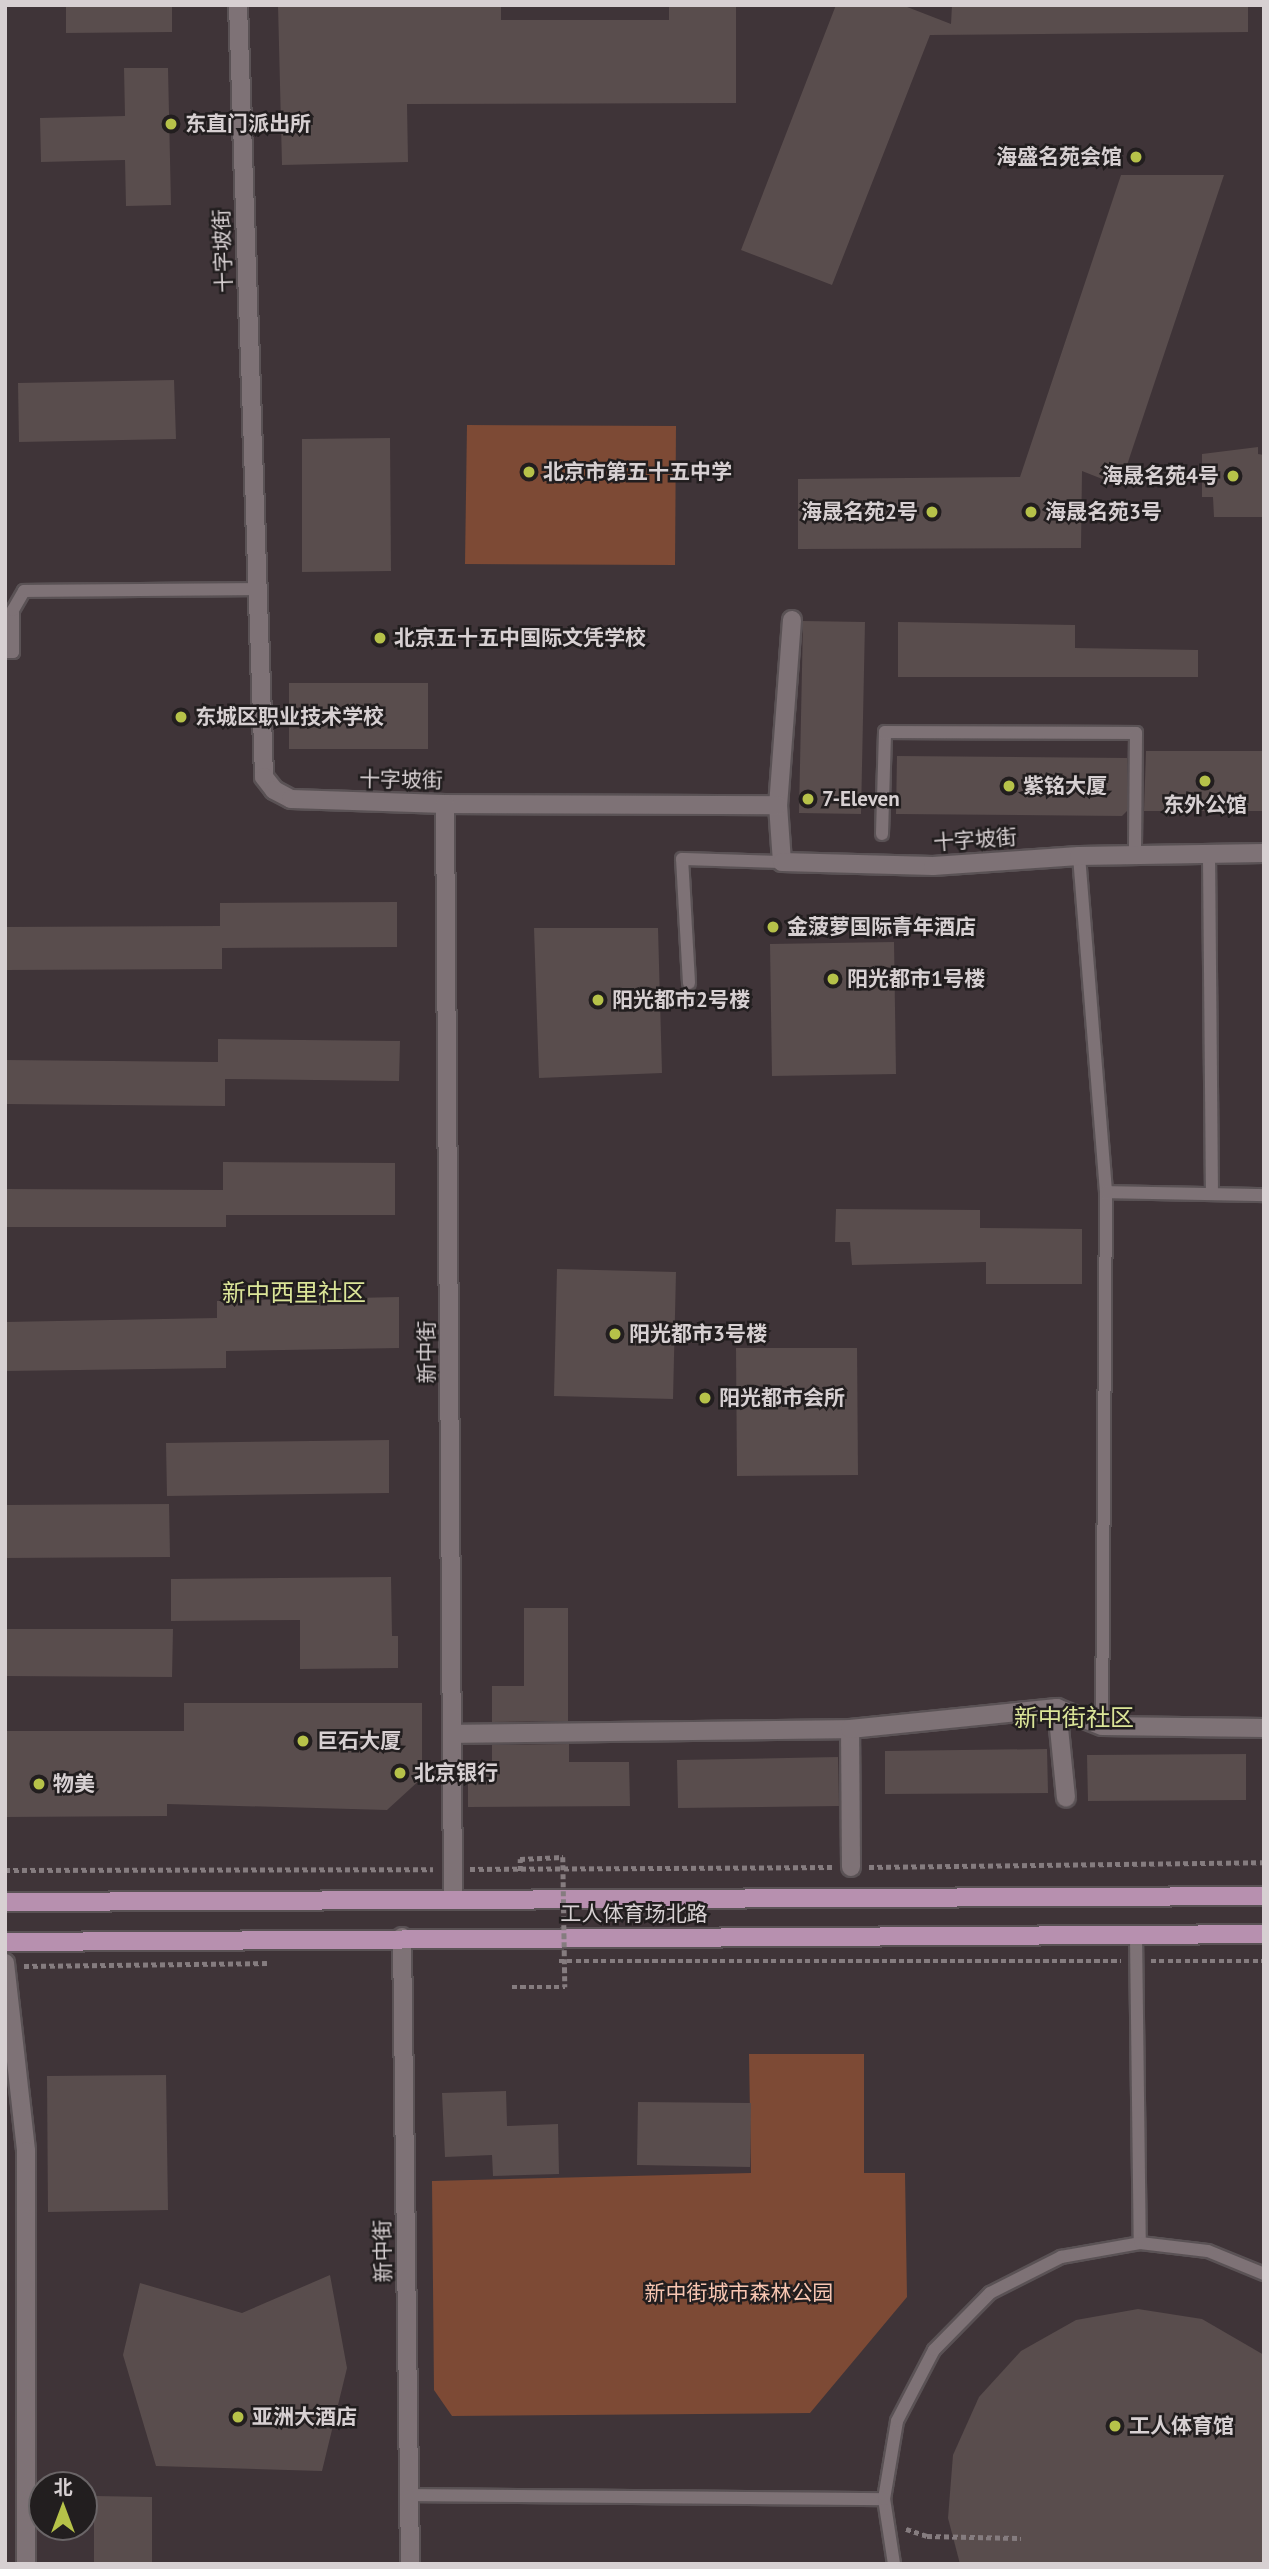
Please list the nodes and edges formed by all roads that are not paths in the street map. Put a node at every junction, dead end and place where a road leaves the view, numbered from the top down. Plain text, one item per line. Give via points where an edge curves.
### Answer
1 (238, 5) edge
2 (257, 589) junction
3 (792, 620) dead end
4 (5, 652) edge
5 (445, 804) junction
6 (778, 805) junction
7 (883, 834) dead end
8 (1264, 853) edge
9 (1209, 854) junction
10 (1135, 855) junction
11 (1079, 856) junction
12 (782, 862) junction
13 (689, 983) dead end
14 (1106, 1192) junction
15 (1212, 1194) junction
16 (1264, 1195) edge
17 (1057, 1708) junction
18 (1102, 1726) junction
19 (1264, 1728) edge
20 (850, 1729) junction
21 (453, 1734) junction
22 (1066, 1798) dead end
23 (851, 1867) road end
24 (1264, 1896) edge
25 (453, 1899) junction
26 (5, 1902) edge
27 (1264, 1934) edge
28 (1136, 1935) junction
29 (402, 1937) junction
30 (5, 1942) edge
31 (6, 1965) edge
32 (1140, 2243) junction
33 (1264, 2274) edge
34 (409, 2495) junction
35 (884, 2499) junction
36 (26, 2564) edge
37 (410, 2564) edge
38 (894, 2564) edge

1 - 2 street, 十字坡街
2 - 4 lane via 24,592 13,610 13,652
2 - 5 street, 十字坡街 via 264,777 274,790 291,799
3 - 6 street
5 - 6 street, 十字坡街
5 - 21 street, 新中街
6 - 12 street
7 - 10 lane via 885,732 1136,733
8 - 9 street, 十字坡街
9 - 10 street, 十字坡街
9 - 15 lane
10 - 11 street, 十字坡街
11 - 12 street, 十字坡街 via 933,866
11 - 14 lane
12 - 13 lane via 682,859
14 - 15 lane
14 - 18 lane
15 - 16 lane
17 - 18 street
17 - 20 street
17 - 22 street
18 - 19 street
20 - 21 street
20 - 23 street
21 - 25 street, 新中街
24 - 25 main road, 工人体育场北路
25 - 26 main road, 工人体育场北路
27 - 28 main road, 工人体育场北路
28 - 29 main road, 工人体育场北路
28 - 32 lane
29 - 30 main road, 工人体育场北路
29 - 34 street, 新中街
31 - 36 street via 26,2151
32 - 33 lane via 1208,2251
32 - 35 lane via 1061,2257 981,2303 934,2350 897,2421
34 - 35 lane
34 - 37 street, 新中街
35 - 38 lane

